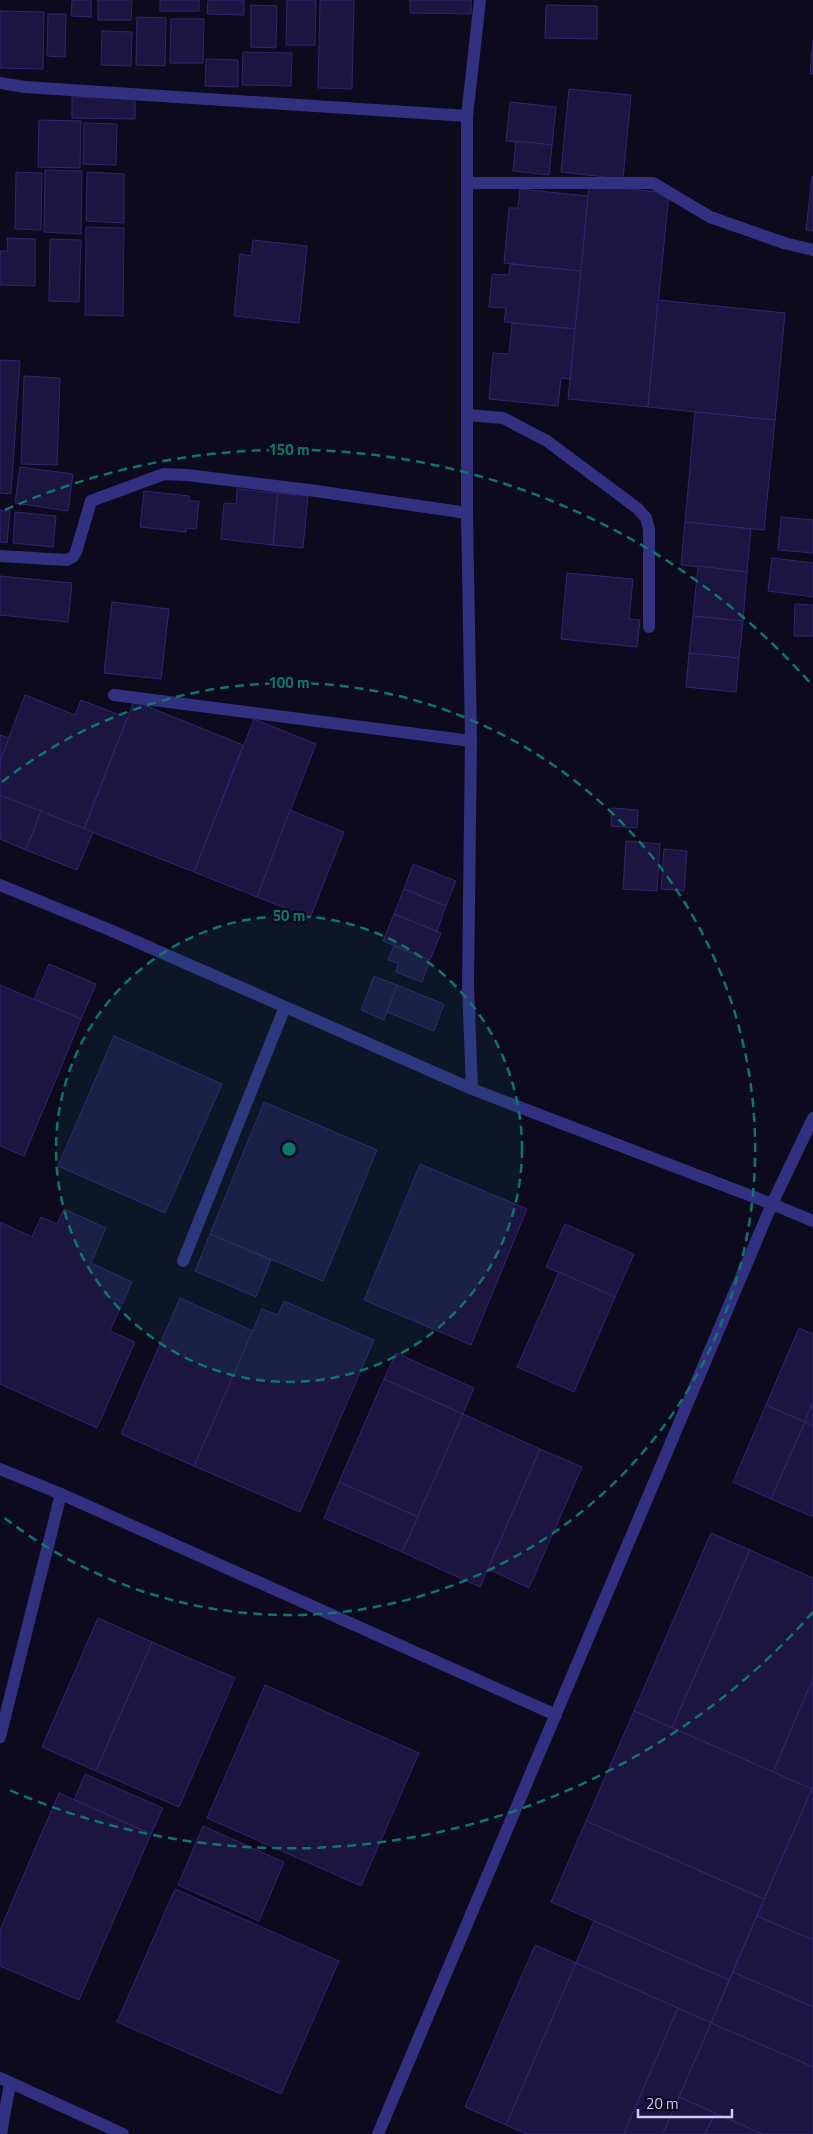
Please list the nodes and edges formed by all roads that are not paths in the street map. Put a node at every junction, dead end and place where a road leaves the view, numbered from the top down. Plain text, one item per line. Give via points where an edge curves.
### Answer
1 (480, 0) edge
2 (0, 84) edge
3 (467, 116) junction
4 (467, 184) junction
5 (813, 250) edge
6 (467, 415) junction
7 (467, 513) junction
8 (0, 556) edge
9 (649, 627) dead end
10 (114, 695) dead end
11 (471, 742) junction
12 (0, 885) edge
13 (285, 1008) junction
14 (472, 1089) junction
15 (813, 1118) edge
16 (772, 1204) junction
17 (813, 1221) edge
18 (183, 1261) dead end
19 (0, 1470) edge
20 (61, 1494) junction
21 (556, 1715) junction
22 (0, 1737) edge
23 (5, 2081) edge
24 (1, 2134) edge
25 (123, 2134) edge
26 (378, 2134) edge

1 - 3 street
2 - 3 street
3 - 4 street
4 - 5 street via 653,183 710,218
4 - 6 street
6 - 7 street
6 - 9 street via 503,418 547,440 646,518 649,529
7 - 8 street via 309,490 164,474 91,501 76,552 67,560
7 - 11 street
10 - 11 street
11 - 14 street via 468,985
12 - 13 street
13 - 14 street
13 - 18 street
14 - 16 street
15 - 16 street
16 - 17 street
16 - 21 street
19 - 20 street
20 - 21 street
20 - 22 street
21 - 26 street
23 - 24 street
23 - 25 street

